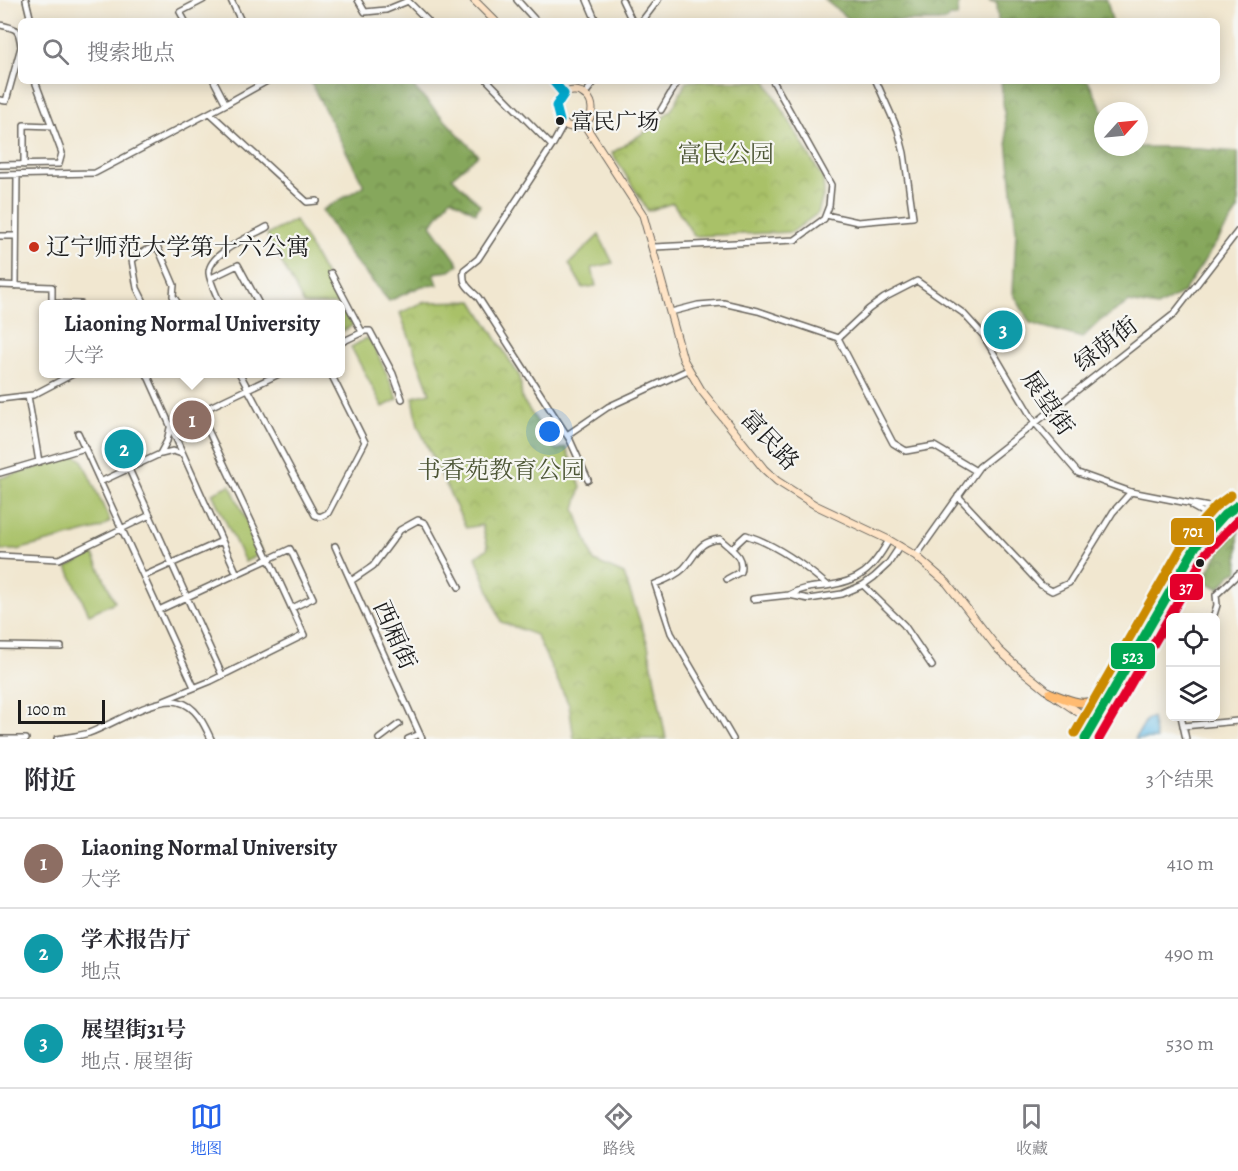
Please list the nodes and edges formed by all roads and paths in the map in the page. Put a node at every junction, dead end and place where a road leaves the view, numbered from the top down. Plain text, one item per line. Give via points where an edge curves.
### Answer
1 (26, 0) edge
2 (203, 0) edge
3 (231, 0) edge
4 (358, 0) edge
5 (517, 0) edge
6 (587, 0) edge
7 (622, 0) edge
8 (648, 0) edge
9 (658, 0) edge
10 (478, 1) edge
11 (652, 8) junction
12 (30, 18) edge
13 (183, 18) edge
14 (240, 18) edge
15 (425, 18) edge
16 (492, 18) edge
17 (533, 18) edge
18 (595, 18) edge
19 (631, 18) edge
20 (644, 18) edge
21 (0, 26) edge
22 (18, 32) edge
23 (18, 58) edge
24 (35, 84) edge
25 (216, 84) edge
26 (262, 84) edge
27 (491, 84) edge
28 (556, 84) edge
29 (593, 84) edge
30 (676, 84) edge
31 (775, 84) edge
32 (877, 84) edge
33 (564, 94) junction
34 (585, 95) junction
35 (0, 100) edge
36 (226, 104) junction
37 (661, 110) dead end
38 (210, 113) junction
39 (564, 124) junction
40 (584, 124) junction
41 (52, 126) junction
42 (552, 146) junction
43 (0, 165) edge
44 (24, 165) junction
45 (0, 175) edge
46 (17, 175) junction
47 (316, 201) dead end
48 (826, 215) junction
49 (267, 227) dead end
50 (1238, 231) edge
51 (0, 236) edge
52 (16, 236) junction
53 (654, 247) junction
54 (331, 273) dead end
55 (211, 278) junction
56 (0, 285) edge
57 (16, 286) junction
58 (52, 300) edge
59 (143, 300) edge
60 (176, 300) edge
61 (219, 300) edge
62 (257, 300) edge
63 (670, 312) junction
64 (362, 332) junction
65 (838, 338) junction
66 (345, 340) edge
67 (688, 370) junction
68 (65, 378) edge
69 (149, 378) edge
70 (242, 378) edge
71 (270, 378) edge
72 (333, 378) edge
73 (248, 388) junction
74 (28, 396) junction
75 (0, 399) edge
76 (402, 399) dead end
77 (199, 411) junction
78 (1035, 423) junction
79 (170, 427) junction
80 (78, 433) dead end
81 (567, 435) junction
82 (85, 448) junction
83 (160, 454) junction
84 (182, 454) junction
85 (39, 462) junction
86 (129, 469) junction
87 (976, 471) junction
88 (0, 473) edge
89 (588, 480) dead end
90 (100, 482) junction
91 (1131, 492) junction
92 (957, 496) junction
93 (1177, 502) junction
94 (1236, 506) edge
95 (150, 515) junction
96 (1238, 518) edge
97 (122, 529) junction
98 (1212, 529) junction
99 (889, 540) junction
100 (222, 541) junction
101 (335, 546) dead end
102 (900, 546) junction
103 (731, 549) junction
104 (916, 555) junction
105 (0, 556) edge
106 (269, 559) junction
107 (172, 563) junction
108 (237, 574) junction
109 (1238, 574) edge
110 (144, 576) junction
111 (727, 579) dead end
112 (351, 581) junction
113 (828, 585) junction
114 (863, 585) junction
115 (459, 587) dead end
116 (789, 595) junction
117 (188, 597) junction
118 (753, 599) dead end
119 (292, 608) junction
120 (159, 610) junction
121 (1215, 613) edge
122 (0, 646) edge
123 (61, 646) dead end
124 (1132, 657) junction
125 (932, 666) dead end
126 (222, 675) junction
127 (195, 687) junction
128 (1050, 693) junction
129 (164, 700) junction
130 (1182, 721) edge
131 (1238, 721) edge
132 (1094, 723) junction
133 (399, 724) dead end
134 (1183, 726) junction
135 (1102, 729) junction
136 (421, 737) edge
137 (0, 739) edge
138 (26, 739) edge
139 (57, 739) edge
140 (211, 739) edge
141 (379, 739) edge
142 (408, 739) edge
143 (733, 739) edge
144 (1084, 739) edge
145 (1097, 739) edge
146 (1186, 739) edge

1 - 12 street
2 - 13 street via 180,12
3 - 14 street
4 - 15 street via 364,12 386,10 408,1
5 - 17 street
6 - 18 street
7 - 19 street
8 - 11 street
9 - 11 street
10 - 16 street
11 - 20 street
21 - 22 street
23 - 35 street via 6,101
24 - 41 street
25 - 36 street
26 - 36 street
27 - 42 street
28 - 33 street
29 - 34 street
30 - 37 street
31 - 48 street via 831,185
32 - 48 street via 898,130 913,217 858,222
33 - 34 street via 573,91
33 - 39 street via 556,111
34 - 40 street via 592,110
36 - 38 street
38 - 46 street via 95,173
38 - 47 street via 307,201
39 - 40 street
39 - 42 street
40 - 53 street, 富民路 via 638,204
41 - 44 street via 24,125
41 - 44 street via 62,153 59,164
42 - 81 street via 478,259 464,270 463,279
43 - 44 street
45 - 46 street
46 - 52 street
48 - 53 street via 795,240
49 - 55 street via 219,254 212,262
50 - 78 street, 绿荫街 via 1173,315
51 - 52 street
52 - 57 street
53 - 63 street, 富民路
54 - 64 street
55 - 61 street
55 - 62 street via 238,266
56 - 57 street
57 - 58 street via 52,287
59 - 60 street via 132,260 153,247 158,248
63 - 65 street via 723,303
63 - 67 street, 富民路
64 - 66 street
64 - 76 street via 370,331
65 - 78 street, 展望街 via 877,303 917,281 963,313 983,335
65 - 87 street via 893,443 906,451 934,446
67 - 81 street via 608,407
67 - 99 street, 富民路 via 777,481 815,505
68 - 74 street
69 - 79 street
70 - 73 street
71 - 73 street
72 - 73 street via 365,442 328,513 320,517 315,515
73 - 77 street
74 - 75 street
74 - 85 street
77 - 79 street
77 - 106 street
78 - 87 street, 绿荫街
78 - 91 street, 展望街 via 1078,473
79 - 83 street
79 - 84 street
80 - 82 street
81 - 89 street
82 - 85 street
82 - 90 street
83 - 84 street
83 - 86 street
84 - 100 street
85 - 88 street
86 - 90 street
86 - 95 street
87 - 92 street, 绿荫街
90 - 97 street
91 - 92 street via 1113,512 1069,583 1052,591 1041,585
91 - 93 street, 展望街
92 - 104 street, 绿荫街
93 - 94 street, 展望街 via 1219,509
93 - 98 street via 1211,517
94 - 98 main road
95 - 97 street
95 - 107 street
96 - 135 main road via 1200,559
97 - 105 street via 59,559
97 - 110 street
98 - 124 main road via 1191,554
99 - 102 street, 富民路
99 - 113 street via 868,571
100 - 107 street
100 - 108 street
101 - 112 street, 西厢街
102 - 104 street, 富民路
102 - 114 street via 888,564
103 - 111 street via 741,558 742,565 740,572
103 - 113 street via 746,535 765,541
103 - 143 street via 720,539 701,545 684,567 655,584 671,633
104 - 128 street, 富民路 via 947,583 998,649
106 - 108 street
106 - 119 street
106 - 119 street via 290,549 313,598
107 - 110 street
107 - 117 street
108 - 117 street
109 - 121 street via 1216,595
110 - 120 street
112 - 115 street via 373,566 400,530 418,520 425,523
112 - 136 street, 西厢街
113 - 116 street via 799,589
114 - 116 street via 842,594 809,599
114 - 125 street via 904,625
116 - 118 street
117 - 120 street
117 - 126 street
119 - 126 street via 304,635
120 - 127 street
122 - 123 street
124 - 128 main road via 1093,701 1080,704
124 - 132 main road
126 - 127 street
127 - 129 street
128 - 132 street, 富民路
129 - 139 street via 87,734
129 - 140 street via 188,706 199,716
130 - 134 street
131 - 134 street
132 - 135 street, 富民路
132 - 144 main road
133 - 141 street
134 - 146 street
135 - 145 main road
136 - 142 street
137 - 138 street

